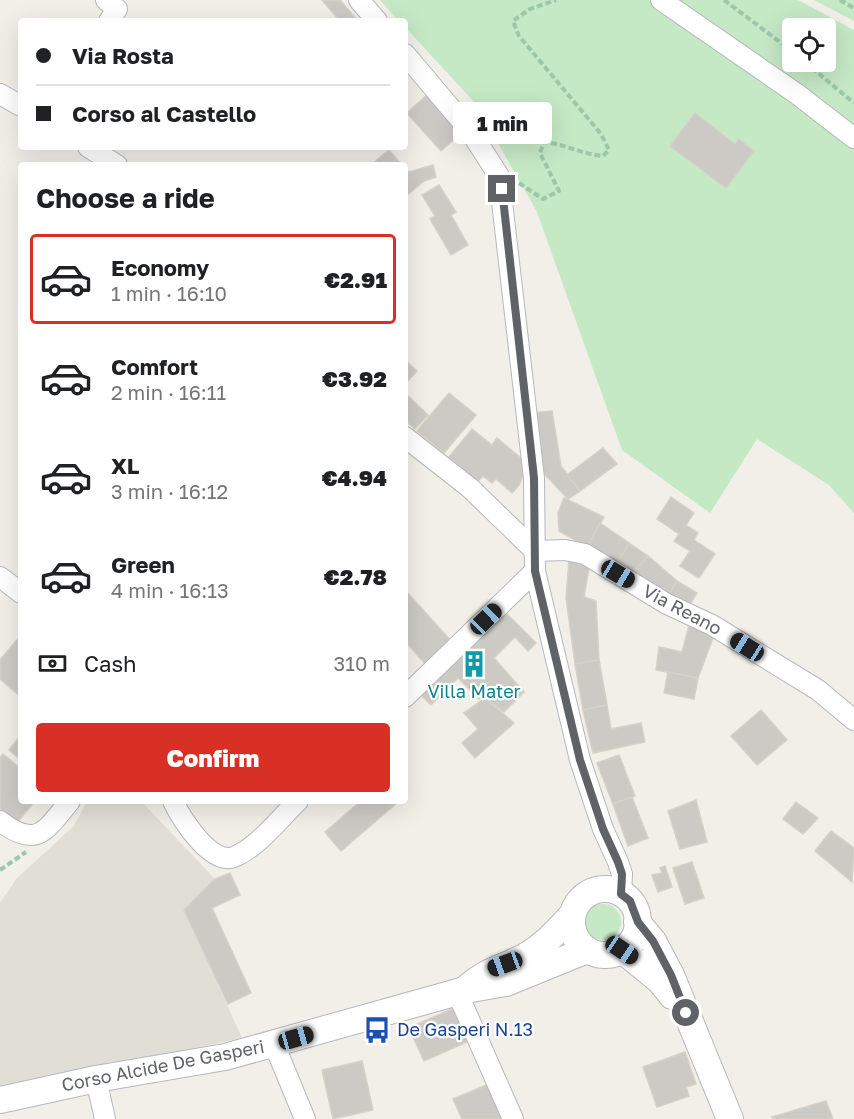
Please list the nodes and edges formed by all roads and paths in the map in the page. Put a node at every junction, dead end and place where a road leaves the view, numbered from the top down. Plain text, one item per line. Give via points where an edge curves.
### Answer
1 (106, 0) edge
2 (359, 0) edge
3 (556, 0) edge
4 (661, 0) edge
5 (724, 0) edge
6 (840, 0) edge
7 (854, 8) edge
8 (111, 18) edge
9 (374, 18) edge
10 (782, 44) edge
11 (408, 58) edge
12 (817, 72) edge
13 (0, 94) edge
14 (854, 103) edge
15 (18, 104) edge
16 (854, 138) edge
17 (93, 150) edge
18 (112, 162) edge
19 (516, 179) dead end
20 (408, 439) edge
21 (534, 551) junction
22 (535, 571) junction
23 (0, 577) edge
24 (18, 591) edge
25 (408, 694) edge
26 (854, 720) edge
27 (67, 804) edge
28 (175, 804) edge
29 (295, 804) edge
30 (0, 821) edge
31 (621, 894) junction
32 (572, 915) junction
33 (638, 922) junction
34 (587, 950) junction
35 (622, 950) junction
36 (461, 991) junction
37 (686, 1013) junction
38 (274, 1044) junction
39 (96, 1079) junction
40 (0, 1100) edge
41 (105, 1119) edge
42 (305, 1119) edge
43 (513, 1119) edge
44 (730, 1119) edge

1 - 8 street via 117,9
2 - 9 street
3 - 19 path via 530,9 513,21 519,36 601,134 609,150 603,156 586,154 544,142 540,153 559,191 543,199
4 - 16 street
5 - 10 path
6 - 7 path
11 - 21 street via 470,131 499,176 532,464
12 - 14 path
13 - 15 street
17 - 18 street
20 - 21 street via 470,488
21 - 22 street
21 - 26 street, Via Reano via 565,549 585,554 818,690
22 - 25 street
22 - 31 street via 580,760 622,874
23 - 24 street
27 - 30 street via 42,834 32,836
28 - 29 street via 201,843 222,858 233,858 249,848
31 - 32 street via 601,889 591,892
31 - 33 street via 636,910
32 - 34 street via 574,935
32 - 36 street, Corso Alcide De Gasperi via 539,948 489,970
33 - 35 street via 636,933
33 - 37 street via 671,975
34 - 35 street via 605,955
34 - 36 street, Corso Alcide De Gasperi via 506,983
35 - 37 street via 660,981
36 - 38 street, Corso Alcide De Gasperi
36 - 43 street
37 - 44 street
38 - 39 street, Corso Alcide De Gasperi via 225,1057
38 - 42 street
39 - 40 street, Corso Alcide De Gasperi
39 - 41 street

